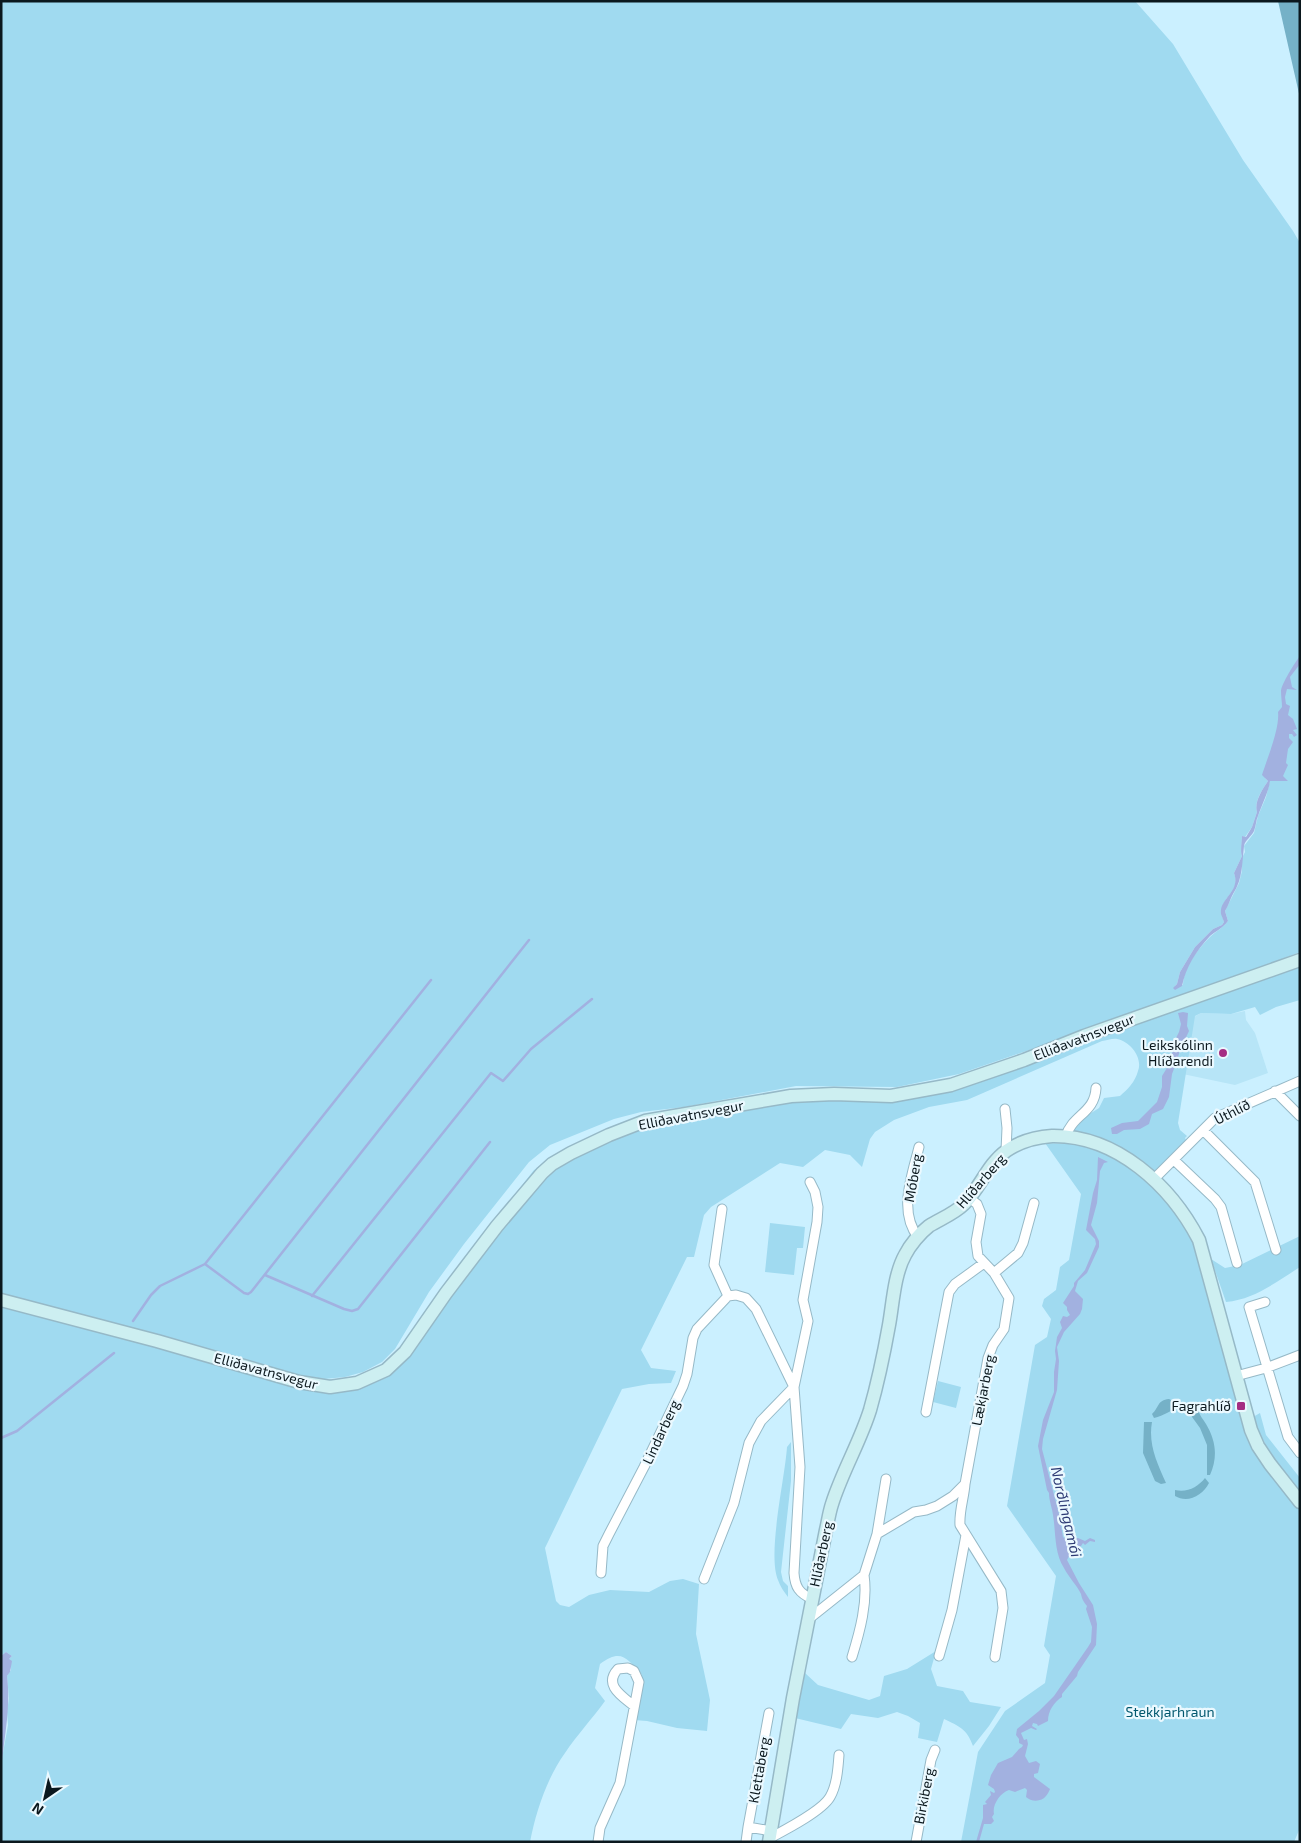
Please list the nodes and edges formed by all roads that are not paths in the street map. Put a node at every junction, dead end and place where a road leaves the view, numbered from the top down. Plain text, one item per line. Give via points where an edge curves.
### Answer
1 (1300, 960) edge
2 (1300, 1081) edge
3 (1096, 1088) dead end
4 (1275, 1091) junction
5 (1005, 1109) dead end
6 (1300, 1116) edge
7 (1203, 1130) junction
8 (1066, 1136) junction
9 (919, 1147) dead end
10 (1006, 1151) junction
11 (1174, 1160) junction
12 (1154, 1179) junction
13 (810, 1182) dead end
14 (969, 1198) junction
15 (1034, 1203) dead end
16 (722, 1209) dead end
17 (918, 1237) junction
18 (1276, 1250) dead end
19 (984, 1263) junction
20 (1238, 1263) dead end
21 (994, 1273) junction
22 (728, 1296) junction
23 (1, 1300) edge
24 (1265, 1302) dead end
25 (1300, 1355) edge
26 (1266, 1368) junction
27 (1236, 1376) junction
28 (794, 1387) junction
29 (926, 1412) dead end
30 (1300, 1454) edge
31 (886, 1479) dead end
32 (965, 1484) junction
33 (1300, 1502) edge
34 (877, 1534) junction
35 (966, 1535) junction
36 (601, 1573) dead end
37 (864, 1575) junction
38 (704, 1579) dead end
39 (812, 1599) junction
40 (810, 1618) junction
41 (939, 1656) dead end
42 (852, 1657) dead end
43 (995, 1657) dead end
44 (634, 1706) dead end
45 (769, 1713) dead end
46 (935, 1750) dead end
47 (840, 1755) dead end
48 (748, 1827) junction
49 (770, 1837) edge
50 (598, 1842) edge
51 (746, 1842) edge
52 (916, 1842) edge

1 - 23 main road, Elliðavatnsvegur via 951,1085 890,1096 791,1096 645,1121 596,1141 552,1164 542,1173 497,1226 405,1352 386,1370 358,1383 330,1387 299,1382
2 - 4 street, Úthlíð
3 - 8 street via 1091,1106 1068,1129
4 - 6 street
4 - 7 street, Úthlíð via 1215,1118
5 - 10 street
7 - 11 street, Úthlíð
7 - 18 street via 1255,1182
8 - 10 main road, Hlíðarberg via 1041,1137
8 - 12 main road, Hlíðarberg via 1114,1151
9 - 17 street, Móberg via 907,1211 910,1226
10 - 14 main road, Hlíðarberg
11 - 12 street, Úthlíð
11 - 20 street via 1221,1207
12 - 27 main road, Hlíðarberg via 1179,1206 1199,1240
13 - 28 street via 818,1207 817,1222 804,1300 808,1321
14 - 17 main road, Hlíðarberg
14 - 19 street, Lækjarberg via 977,1204 981,1214 976,1248
15 - 21 street via 1018,1253
16 - 22 street via 714,1264
17 - 39 main road, Hlíðarberg via 904,1257 895,1283 870,1412 832,1504
19 - 21 street, Lækjarberg
19 - 29 street via 949,1292
21 - 32 street, Lækjarberg via 1008,1298 1007,1317 988,1358
22 - 28 street via 746,1298 756,1309
22 - 36 street, Lindarberg via 692,1338 683,1386 608,1534 603,1546
24 - 26 street via 1249,1307
25 - 26 street
26 - 27 street
26 - 30 street via 1288,1437
27 - 33 main road, Hlíðarberg via 1258,1446
28 - 38 street via 761,1421 752,1437 734,1503
28 - 39 street via 800,1467 794,1573 798,1590
31 - 34 street
32 - 34 street via 937,1506 914,1512
32 - 35 street, Lækjarberg via 960,1525
34 - 37 street
35 - 41 street, Lækjarberg via 952,1610
35 - 43 street, Lækjarberg via 1002,1591 1003,1608
37 - 40 street
37 - 42 street via 864,1602
39 - 40 main road, Hlíðarberg
40 - 49 main road, Hlíðarberg
44 - 50 street via 620,1783 600,1828
45 - 48 street, Klettaberg
46 - 52 street, Birkiberg
47 - 49 street via 828,1801
48 - 49 street
48 - 51 street, Klettaberg

